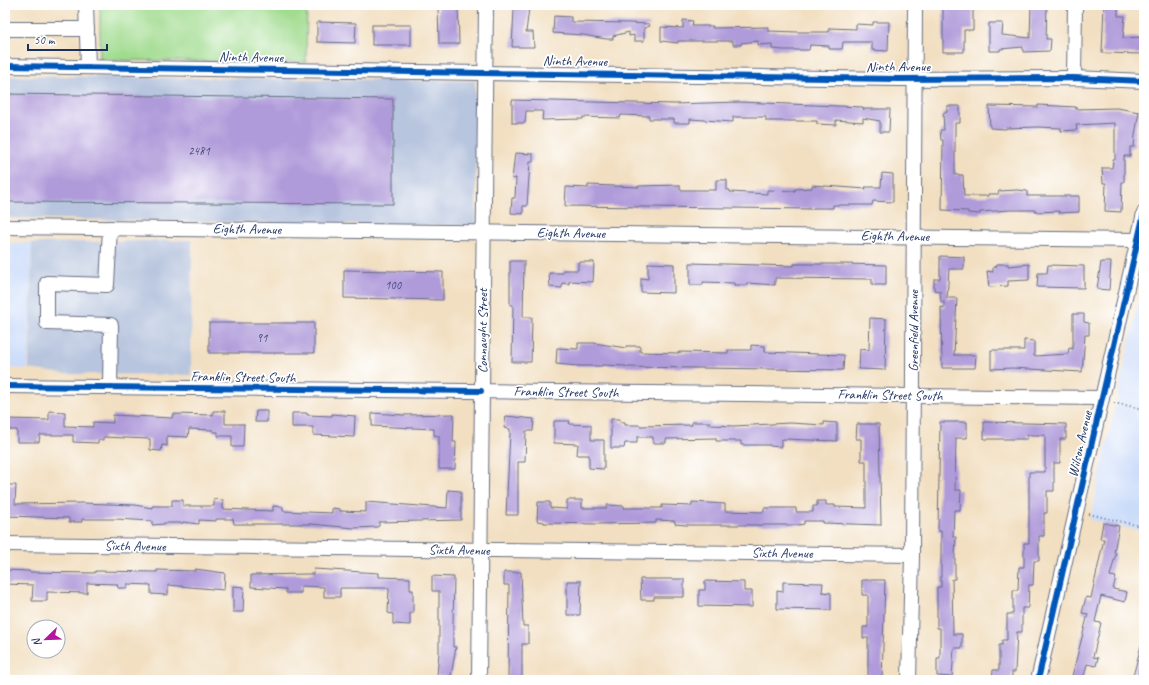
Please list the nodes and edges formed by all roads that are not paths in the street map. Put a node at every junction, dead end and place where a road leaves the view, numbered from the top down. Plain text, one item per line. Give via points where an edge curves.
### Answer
1 (86, 5) edge
2 (486, 5) edge
3 (915, 5) edge
4 (1075, 5) edge
5 (5, 29) edge
6 (87, 29) junction
7 (5, 66) edge
8 (88, 67) junction
9 (484, 72) junction
10 (914, 78) junction
11 (1074, 78) junction
12 (1144, 81) edge
13 (1144, 213) edge
14 (5, 227) edge
15 (110, 228) junction
16 (483, 232) junction
17 (913, 236) junction
18 (1138, 240) junction
19 (5, 386) edge
20 (110, 387) junction
21 (481, 391) junction
22 (912, 396) junction
23 (1108, 401) junction
24 (5, 544) edge
25 (479, 550) junction
26 (912, 555) junction
27 (479, 680) edge
28 (909, 680) edge
29 (1038, 680) edge

1 - 6 street
2 - 9 street, Connaught Street
3 - 10 street, Greenfield Avenue
4 - 11 street
5 - 6 street
6 - 8 street
7 - 8 street, Ninth Avenue
8 - 9 street, Ninth Avenue
9 - 10 street, Ninth Avenue
9 - 16 street, Connaught Street
10 - 11 street, Ninth Avenue
10 - 17 street, Greenfield Avenue
11 - 12 street, Ninth Avenue
13 - 18 street, Wilson Avenue
14 - 15 street, Eighth Avenue
15 - 16 street, Eighth Avenue
15 - 20 street via 107,285 47,283 47,323 111,325
16 - 17 street, Eighth Avenue
16 - 21 street, Connaught Street
17 - 18 street, Eighth Avenue
17 - 22 street, Greenfield Avenue
18 - 23 street, Wilson Avenue
19 - 20 street, Franklin Street South
20 - 21 street, Franklin Street South
21 - 22 street, Franklin Street South
21 - 25 street, Connaught Street
22 - 23 street, Franklin Street South
22 - 26 street, Greenfield Avenue
23 - 29 street, Wilson Avenue
24 - 25 street, Sixth Avenue
25 - 26 street, Sixth Avenue
25 - 27 street, Connaught Street
26 - 28 street, Greenfield Avenue

